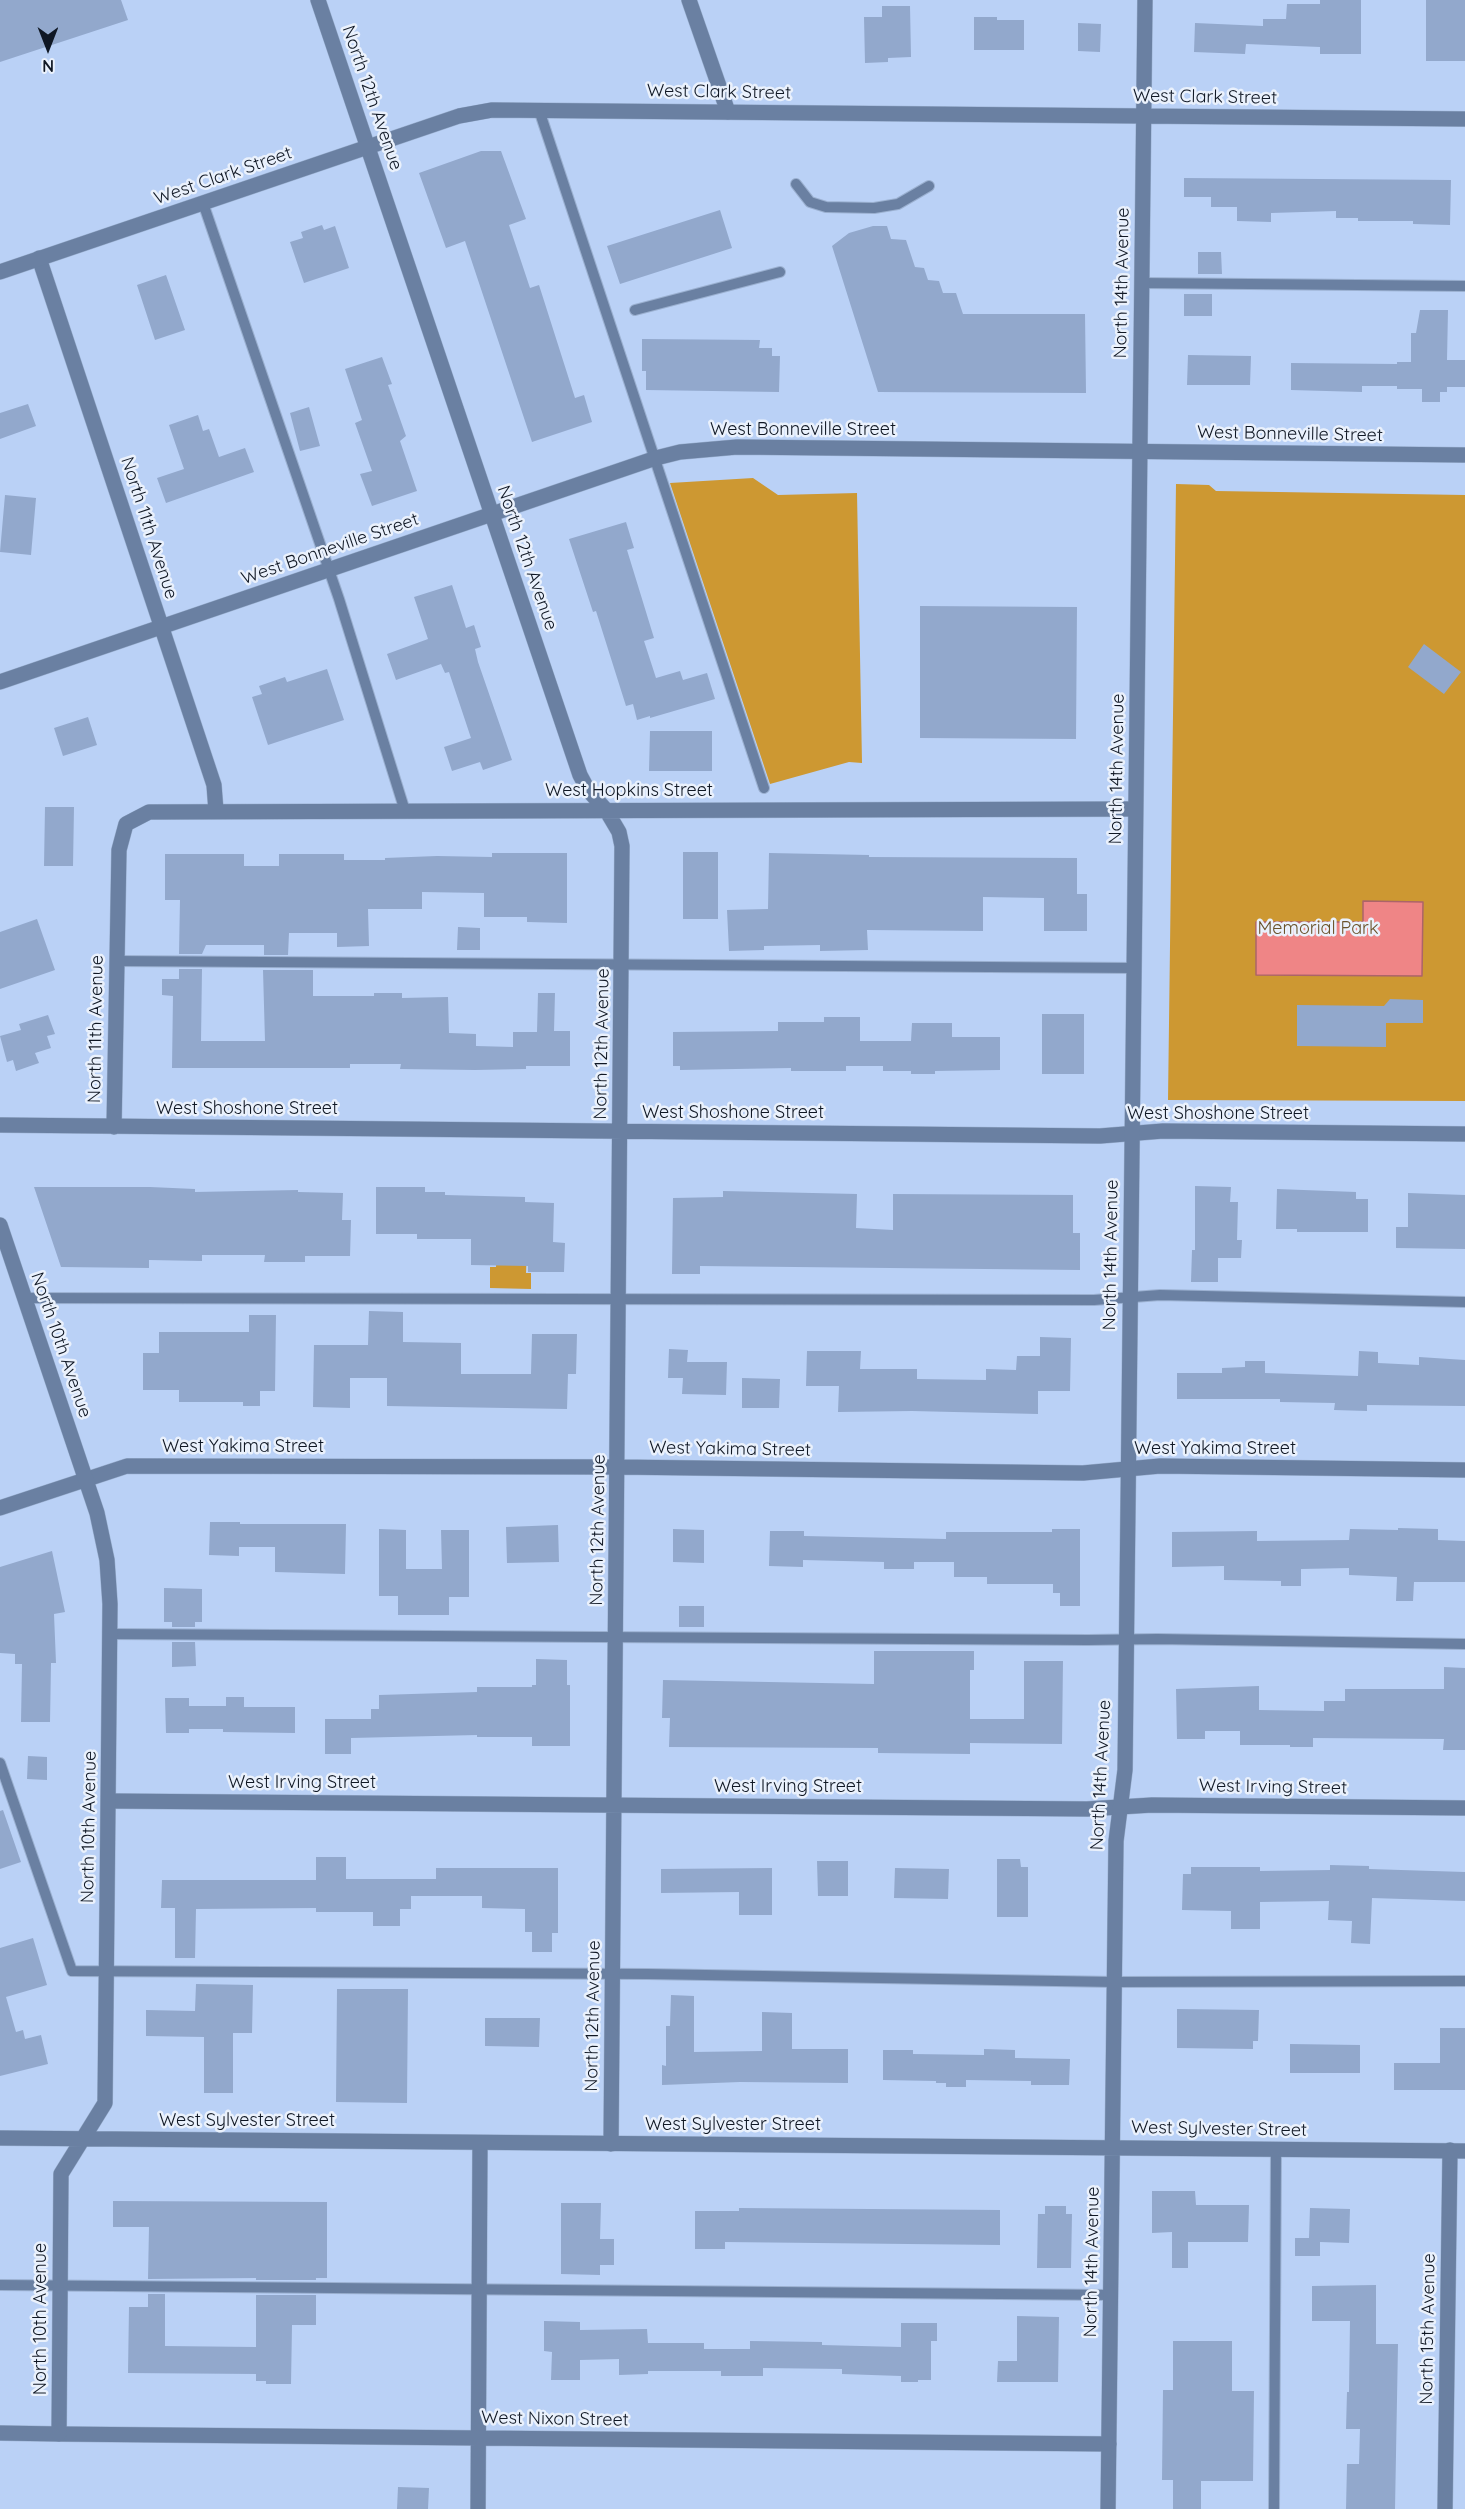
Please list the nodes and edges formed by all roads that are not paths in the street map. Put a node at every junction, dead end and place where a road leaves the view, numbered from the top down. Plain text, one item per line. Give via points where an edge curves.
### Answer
1 (318, 0) edge
2 (689, 0) edge
3 (1145, 0) edge
4 (539, 110) junction
5 (728, 112) junction
6 (1143, 116) junction
7 (1465, 119) edge
8 (368, 147) junction
9 (796, 184) dead end
10 (929, 186) dead end
11 (203, 203) junction
12 (39, 258) junction
13 (0, 272) edge
14 (780, 272) dead end
15 (1142, 283) junction
16 (1465, 286) edge
17 (635, 310) dead end
18 (1140, 452) junction
19 (1465, 455) edge
20 (656, 458) junction
21 (492, 514) junction
22 (327, 571) junction
23 (162, 627) junction
24 (0, 682) edge
25 (764, 788) dead end
26 (1135, 809) junction
27 (606, 810) junction
28 (216, 811) junction
29 (405, 811) junction
30 (126, 824) joint
31 (117, 961) junction
32 (623, 963) junction
33 (1134, 968) junction
34 (0, 1125) edge
35 (114, 1127) junction
36 (621, 1132) junction
37 (1132, 1133) junction
38 (1465, 1134) edge
39 (0, 1225) edge
40 (25, 1298) junction
41 (1130, 1298) junction
42 (619, 1299) junction
43 (1465, 1302) edge
44 (618, 1467) junction
45 (1128, 1468) junction
46 (1465, 1470) edge
47 (86, 1479) junction
48 (0, 1509) edge
49 (110, 1634) junction
50 (616, 1638) junction
51 (1126, 1639) junction
52 (1465, 1644) edge
53 (0, 1762) edge
54 (110, 1801) junction
55 (615, 1805) junction
56 (1120, 1807) junction
57 (1465, 1808) edge
58 (107, 1971) junction
59 (613, 1974) junction
60 (1465, 1981) edge
61 (1114, 1982) junction
62 (0, 2139) edge
63 (82, 2139) junction
64 (480, 2143) junction
65 (611, 2144) junction
66 (1112, 2148) junction
67 (1276, 2149) junction
68 (1457, 2150) edge
69 (0, 2285) edge
70 (60, 2286) junction
71 (479, 2290) junction
72 (1111, 2295) junction
73 (0, 2433) edge
74 (59, 2434) junction
75 (478, 2437) junction
76 (1109, 2444) junction
77 (478, 2509) edge
78 (1108, 2509) edge
79 (1274, 2509) edge
80 (1445, 2509) edge

1 - 8 street, North 12th Avenue
2 - 5 street
3 - 6 street, North 14th Avenue
4 - 5 street, West Clark Street
4 - 8 street, West Clark Street via 474,112
4 - 20 lane
5 - 6 street, West Clark Street
6 - 7 street, West Clark Street
6 - 15 street, North 14th Avenue
8 - 11 street, West Clark Street
8 - 21 street, North 12th Avenue
9 - 10 lane via 810,202 826,207 874,208 898,204
11 - 12 street, West Clark Street
11 - 22 lane
12 - 13 street, West Clark Street
12 - 23 street, North 11th Avenue
14 - 17 lane
15 - 16 lane
15 - 18 street, North 14th Avenue
18 - 19 street, West Bonneville Street
18 - 20 street, West Bonneville Street via 737,447
18 - 26 street, North 14th Avenue
20 - 21 street, West Bonneville Street
20 - 25 lane
21 - 22 street, West Bonneville Street
21 - 27 street, North 12th Avenue via 580,775
22 - 23 street, West Bonneville Street
22 - 29 lane
23 - 24 street, West Bonneville Street
23 - 28 street, North 11th Avenue via 214,785
26 - 27 street, West Hopkins Street
26 - 33 street, North 14th Avenue
27 - 29 street, West Hopkins Street
27 - 32 street, North 12th Avenue via 622,846
28 - 29 street, West Hopkins Street
28 - 30 street, West Hopkins Street via 149,812
30 - 31 street, North 11th Avenue via 119,850
31 - 32 lane
31 - 35 street, North 11th Avenue
32 - 33 lane
32 - 36 street, North 12th Avenue
33 - 37 street, North 14th Avenue
34 - 35 street, West Shoshone Street
35 - 36 street, West Shoshone Street
36 - 37 street, West Shoshone Street via 1100,1136
36 - 42 street, North 12th Avenue
37 - 38 street, West Shoshone Street
37 - 41 street, North 14th Avenue
39 - 40 street, North 10th Avenue
40 - 42 lane
40 - 47 street, North 10th Avenue
41 - 42 lane
41 - 43 lane via 1172,1295
41 - 45 street, North 14th Avenue
42 - 44 street, North 12th Avenue
44 - 45 street, West Yakima Street via 1083,1473
44 - 47 street, West Yakima Street via 127,1466
44 - 50 street, North 12th Avenue
45 - 46 street, West Yakima Street
45 - 51 street, North 14th Avenue
47 - 48 street, West Yakima Street
47 - 49 street, North 10th Avenue via 107,1560
49 - 50 lane
49 - 54 street, North 10th Avenue
50 - 51 lane
50 - 55 street, North 12th Avenue
51 - 52 lane
51 - 56 street, North 14th Avenue via 1125,1770
53 - 58 lane via 72,1971
54 - 55 street, West Irving Street
54 - 58 street, North 10th Avenue
55 - 56 street, West Irving Street
55 - 59 street, North 12th Avenue
56 - 57 street, West Irving Street
56 - 61 street, North 14th Avenue
58 - 59 lane
58 - 63 street, North 10th Avenue via 105,2103
59 - 61 lane
59 - 65 street, North 12th Avenue
60 - 61 lane
61 - 66 street, North 14th Avenue
62 - 63 street, West Sylvester Street
63 - 64 street, West Sylvester Street
63 - 70 street, North 10th Avenue via 61,2174
64 - 65 street, West Sylvester Street
64 - 71 street
65 - 66 street, West Sylvester Street
66 - 67 street, West Sylvester Street
66 - 72 street, North 14th Avenue
67 - 68 street, West Sylvester Street
67 - 79 lane
68 - 80 street, North 15th Avenue
69 - 70 lane
70 - 71 lane
70 - 74 street, North 10th Avenue
71 - 72 lane
71 - 75 street
72 - 76 street, North 14th Avenue
73 - 74 street, West Nixon Street
74 - 75 street, West Nixon Street
75 - 76 street, West Nixon Street
75 - 77 street
76 - 78 street, North 14th Avenue

